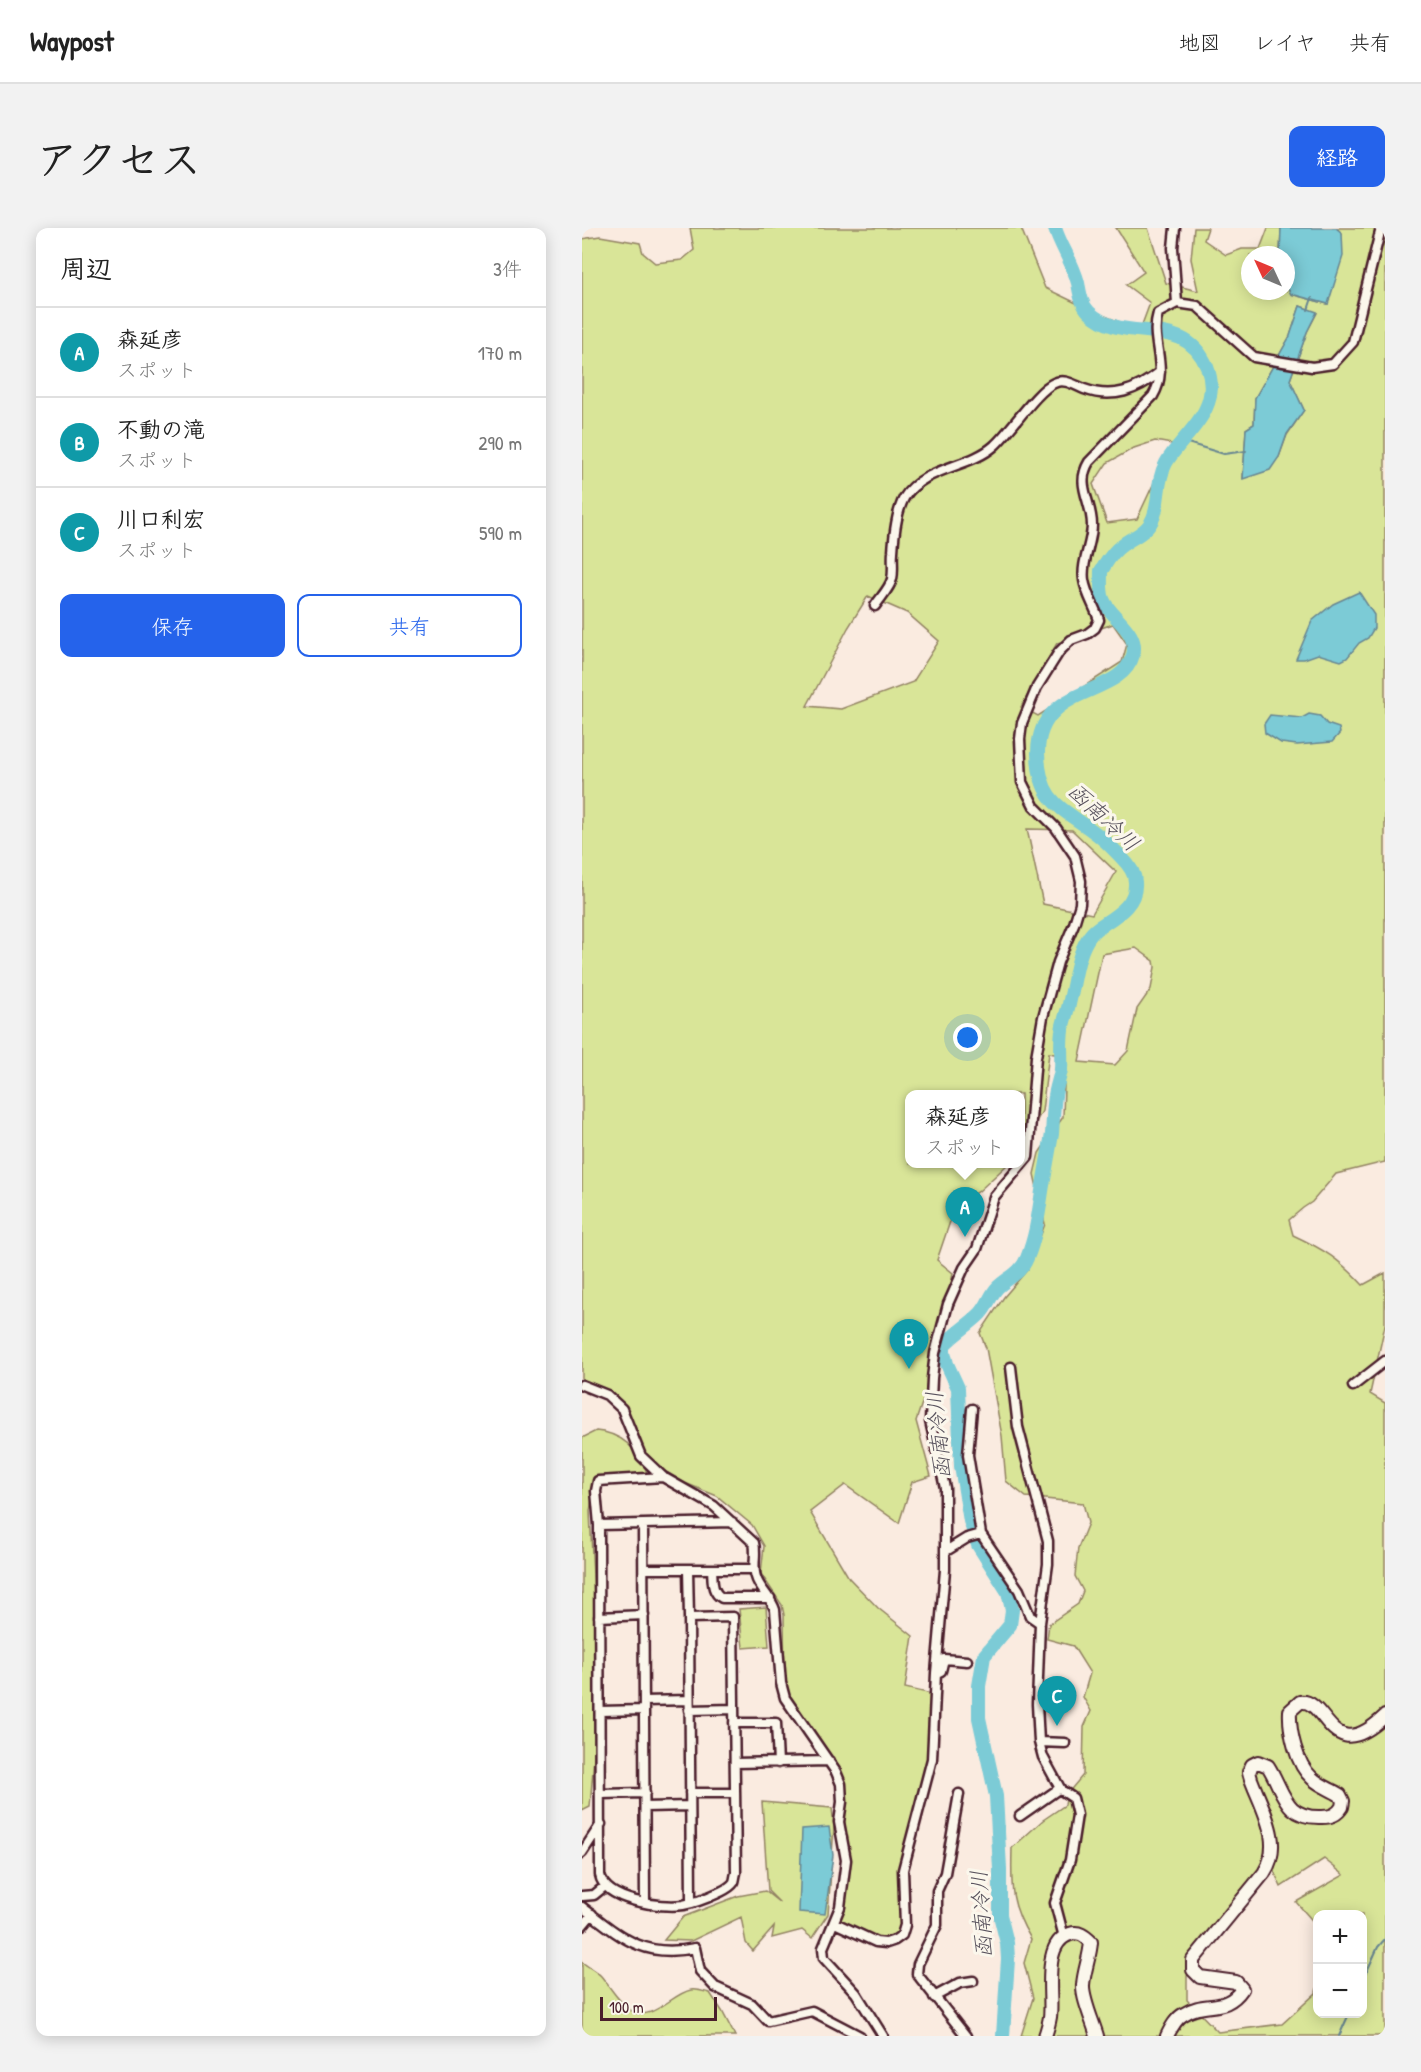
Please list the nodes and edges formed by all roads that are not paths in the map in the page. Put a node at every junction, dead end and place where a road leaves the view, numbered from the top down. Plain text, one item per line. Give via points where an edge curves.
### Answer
1 (1175, 228) edge
2 (1381, 228) edge
3 (1177, 303) junction
4 (1160, 372) junction
5 (875, 606) dead end
6 (1025, 1161) edge
7 (1019, 1168) edge
8 (1385, 1361) edge
9 (1011, 1366) dead end
10 (582, 1385) edge
11 (1353, 1386) dead end
12 (972, 1409) dead end
13 (663, 1477) junction
14 (732, 1522) junction
15 (598, 1525) junction
16 (643, 1525) junction
17 (981, 1534) junction
18 (946, 1551) junction
19 (644, 1569) junction
20 (688, 1569) junction
21 (712, 1569) junction
22 (754, 1569) junction
23 (770, 1598) junction
24 (644, 1615) junction
25 (599, 1617) junction
26 (689, 1618) junction
27 (1040, 1623) junction
28 (967, 1661) dead end
29 (936, 1673) junction
30 (689, 1700) junction
31 (644, 1706) junction
32 (734, 1709) junction
33 (690, 1710) junction
34 (600, 1711) junction
35 (1385, 1716) edge
36 (734, 1723) junction
37 (1039, 1742) junction
38 (1065, 1743) dead end
39 (829, 1761) junction
40 (735, 1763) junction
41 (778, 1763) junction
42 (1060, 1788) junction
43 (645, 1793) junction
44 (690, 1793) junction
45 (735, 1793) junction
46 (600, 1794) junction
47 (959, 1794) dead end
48 (690, 1806) junction
49 (645, 1807) junction
50 (1020, 1816) dead end
51 (601, 1824) junction
52 (582, 1853) edge
53 (605, 1886) junction
54 (582, 1896) edge
55 (691, 1902) junction
56 (645, 1903) junction
57 (582, 1907) edge
58 (592, 1914) junction
59 (835, 1923) junction
60 (582, 1926) edge
61 (1064, 1936) junction
62 (973, 1981) dead end
63 (934, 1997) junction
64 (860, 2036) edge
65 (883, 2036) edge
66 (966, 2036) edge
67 (1046, 2036) edge
68 (1097, 2036) edge
69 (1167, 2036) edge

1 - 3 street
2 - 3 street via 1353,342 1333,364 1312,368 1254,357 1203,310
3 - 4 street via 1158,313 1155,326
4 - 5 street via 1144,385 1121,394 1100,394 1067,381 1053,383 995,446 920,482 905,496 900,508 892,581
4 - 6 street via 1153,396 1085,469 1082,479 1092,528 1084,581 1099,620 1095,628 1071,640 1059,652 1037,687 1022,723 1022,782 1034,806 1056,828 1075,856 1081,881 1080,904 1043,1017
7 - 18 street via 994,1197 977,1249 948,1304 935,1353 930,1421 945,1488
8 - 11 street
9 - 27 street via 1018,1427 1048,1541
10 - 13 street via 607,1395 622,1409 641,1455
12 - 17 street via 968,1455
13 - 14 street via 714,1506
13 - 15 street via 598,1481
14 - 16 street
14 - 22 street via 754,1543
15 - 16 street
15 - 25 street
16 - 19 street
17 - 18 street
17 - 27 street via 1019,1590 1030,1616
18 - 29 street
19 - 20 street
19 - 24 street
20 - 21 street
20 - 26 street
21 - 22 street
21 - 23 street via 713,1588 722,1598
22 - 23 street via 759,1585
23 - 39 street via 776,1610 785,1698
24 - 25 street
24 - 31 street
25 - 34 street
26 - 30 street
26 - 32 street via 733,1617
27 - 37 street
28 - 29 street via 944,1659 942,1671
29 - 59 street via 932,1759 903,1870 906,1912 902,1935 886,1943 876,1942
30 - 31 street
30 - 33 street
31 - 34 street
31 - 43 street
32 - 33 street
32 - 36 street
33 - 44 street
34 - 46 street
35 - 69 street via 1368,1730 1347,1735 1327,1725 1311,1703 1300,1702 1290,1712 1291,1731 1305,1771 1343,1801 1339,1811 1331,1816 1297,1813 1268,1766 1258,1762 1252,1765 1251,1779 1273,1838 1272,1856 1264,1873 1193,1960 1193,1970 1200,1977 1236,1982 1242,1989 1235,2000 1183,2014
36 - 40 street
36 - 41 street via 776,1722
37 - 38 street
37 - 42 street
39 - 41 street
39 - 59 street via 841,1784 840,1830 846,1860
40 - 41 street
40 - 45 street
42 - 50 street
42 - 61 street via 1073,1798 1077,1815 1071,1860 1055,1904
43 - 46 street
43 - 49 street
44 - 45 street
44 - 48 street
45 - 55 street via 733,1883
46 - 51 street
47 - 63 street via 945,1873 937,1891 937,1925 918,1964 917,1974
48 - 49 street
48 - 55 street
49 - 56 street
51 - 52 street
51 - 53 street via 600,1875
53 - 54 street via 594,1895
53 - 56 street
55 - 56 street
57 - 58 street
58 - 60 street
58 - 64 street via 634,1945 678,1952 695,1948 700,1971 715,1988 752,2004 768,2021 812,2012
59 - 65 street via 822,1948 824,1958 856,1993
61 - 67 street via 1049,1969 1050,2017
61 - 68 street via 1076,1933 1091,1942 1083,1988
62 - 63 street via 960,1983
63 - 66 street

